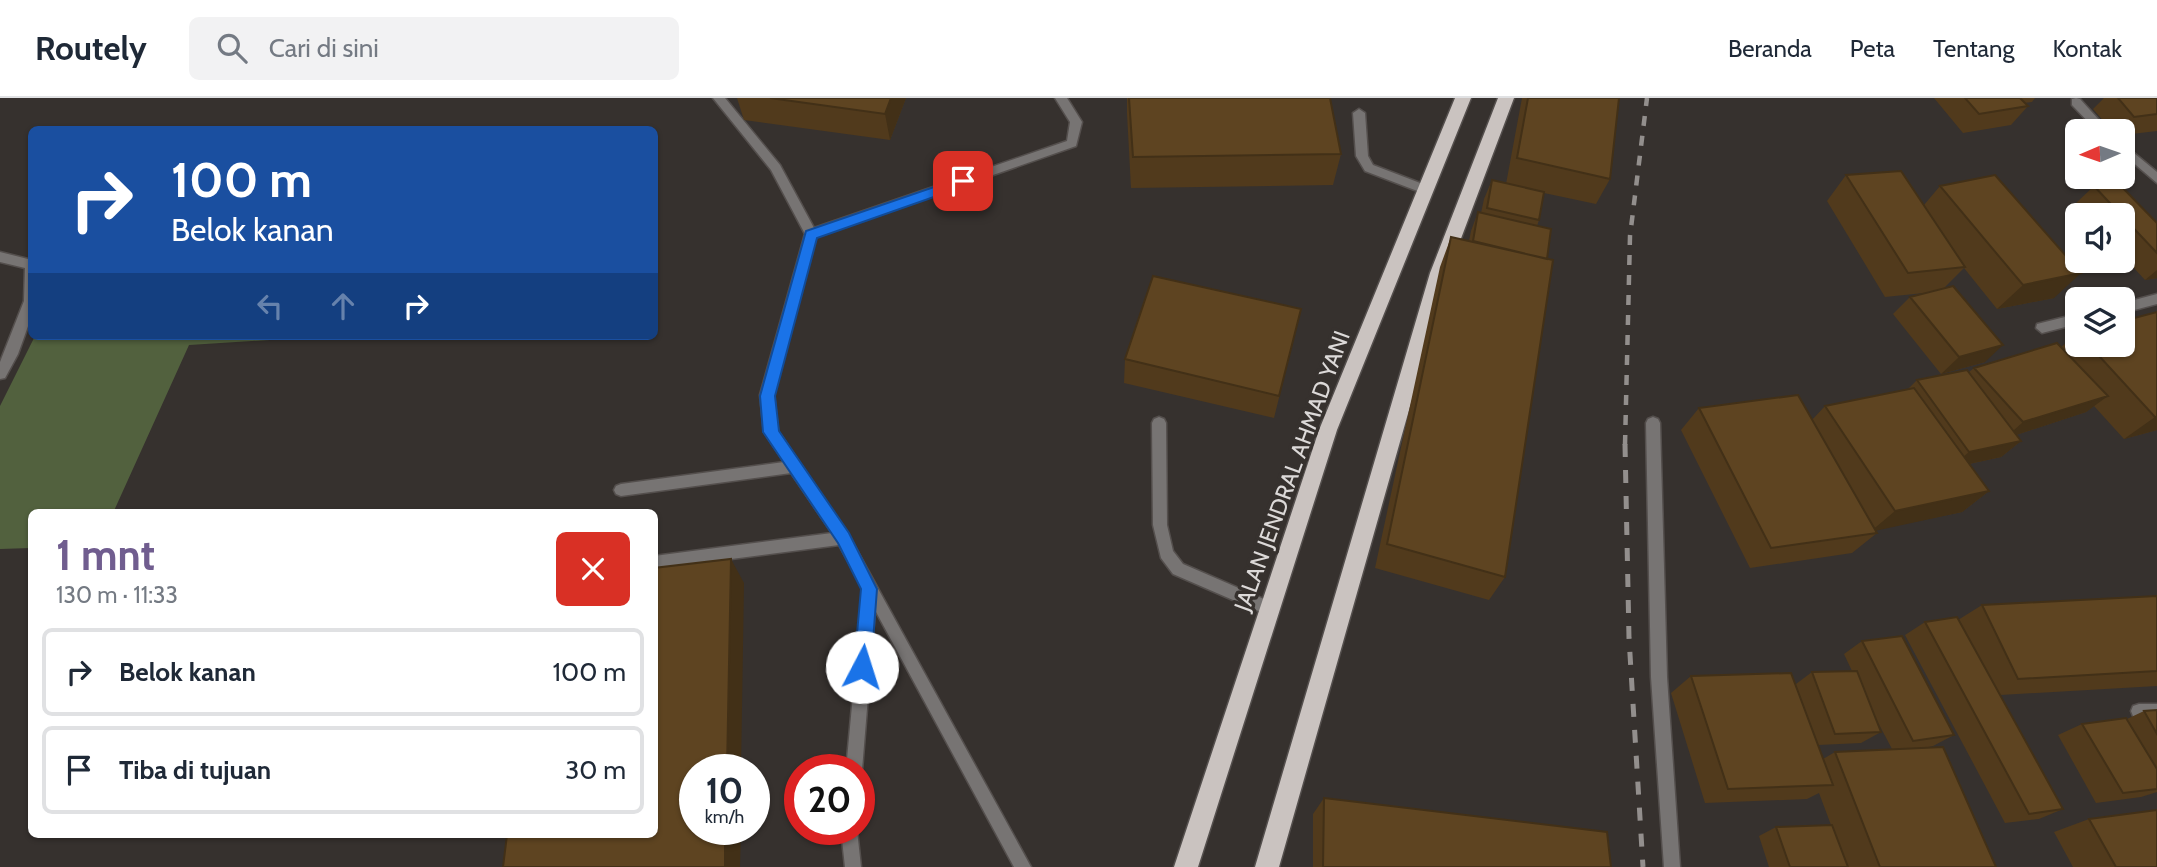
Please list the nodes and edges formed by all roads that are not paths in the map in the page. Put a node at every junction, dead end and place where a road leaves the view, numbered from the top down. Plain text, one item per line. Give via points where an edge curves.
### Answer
1 (719, 98) edge
2 (1061, 98) edge
3 (1463, 98) edge
4 (1506, 98) edge
5 (2076, 102) dead end
6 (1359, 113) dead end
7 (2092, 119) edge
8 (2135, 159) edge
9 (2157, 179) edge
10 (1424, 189) junction
11 (811, 234) junction
12 (0, 257) edge
13 (28, 264) edge
14 (2157, 299) edge
15 (2135, 304) edge
16 (28, 307) edge
17 (2065, 322) edge
18 (2042, 328) dead end
19 (0, 374) edge
20 (1159, 423) dead end
21 (1653, 423) dead end
22 (796, 466) junction
23 (621, 490) dead end
24 (844, 538) junction
25 (658, 562) edge
26 (869, 589) junction
27 (1268, 608) junction
28 (2138, 711) dead end
29 (2157, 711) edge
30 (855, 754) edge
31 (851, 845) edge
32 (853, 867) edge
33 (1023, 867) edge
34 (1186, 867) edge
35 (1267, 867) edge
36 (1672, 867) edge

1 - 11 street via 776,168
2 - 11 street via 1076,122 1072,143
3 - 10 highway, JALAN JENDRAL AHMAD YANI
4 - 35 highway via 1439,272
5 - 7 street
6 - 10 street via 1362,156 1369,168
8 - 9 street
10 - 27 highway, JALAN JENDRAL AHMAD YANI via 1328,430
11 - 22 street via 768,396 771,432
12 - 13 street
14 - 15 street
16 - 19 street
17 - 18 street
20 - 27 street via 1160,525 1166,553 1178,569
21 - 36 street via 1657,614
22 - 23 street
22 - 24 street
24 - 25 street
24 - 26 street
26 - 30 street
26 - 33 street
27 - 34 highway, JALAN JENDRAL AHMAD YANI
28 - 29 street
31 - 32 street

